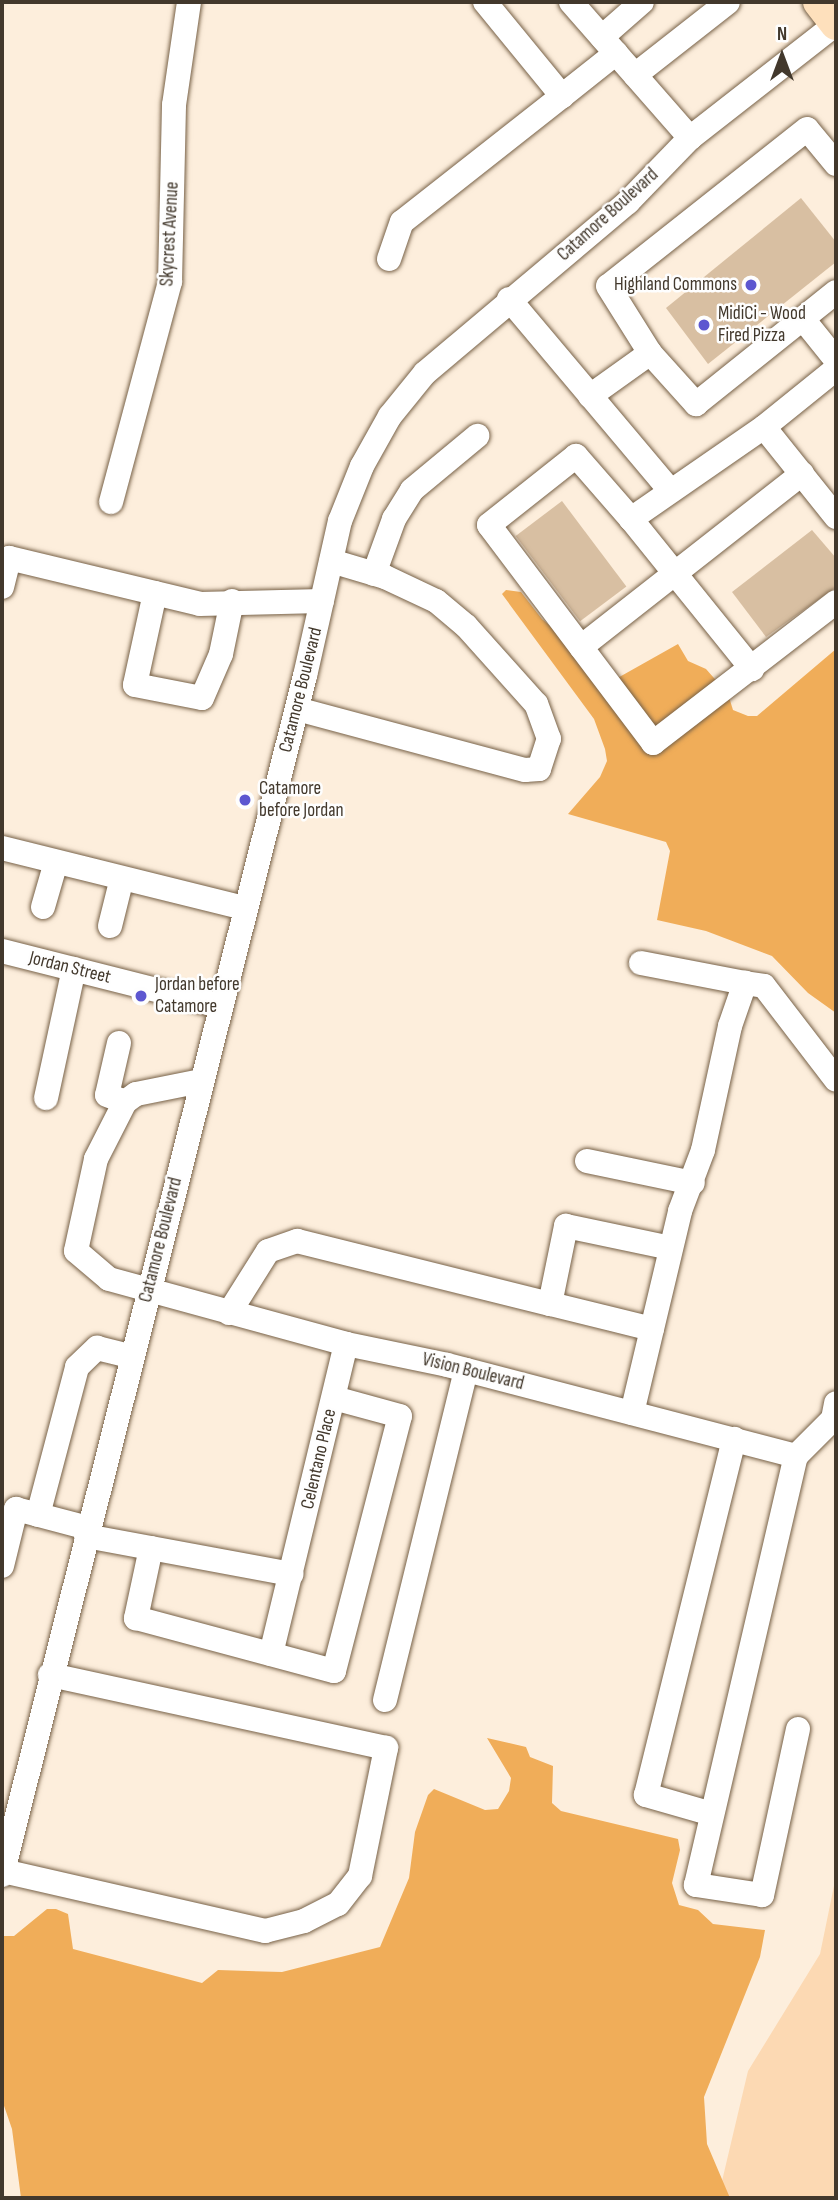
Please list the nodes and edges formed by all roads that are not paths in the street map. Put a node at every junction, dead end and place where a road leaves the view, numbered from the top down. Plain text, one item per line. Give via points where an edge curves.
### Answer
1 (190, 2) edge
2 (485, 2) edge
3 (571, 2) edge
4 (642, 2) edge
5 (729, 2) edge
6 (819, 2) edge
7 (836, 24) edge
8 (609, 45) junction
9 (635, 75) junction
10 (562, 96) junction
11 (690, 138) junction
12 (836, 164) edge
13 (389, 259) dead end
14 (836, 292) edge
15 (509, 299) junction
16 (803, 318) junction
17 (650, 353) junction
18 (835, 369) edge
19 (590, 396) junction
20 (764, 427) junction
21 (477, 436) dead end
22 (802, 474) junction
23 (669, 489) junction
24 (111, 502) dead end
25 (836, 517) edge
26 (631, 519) junction
27 (331, 561) junction
28 (374, 574) junction
29 (676, 574) junction
30 (2, 587) edge
31 (155, 593) junction
32 (232, 601) junction
33 (322, 601) junction
34 (836, 602) edge
35 (581, 647) junction
36 (752, 669) junction
37 (297, 709) junction
38 (2, 848) edge
39 (56, 862) junction
40 (122, 878) junction
41 (43, 907) dead end
42 (245, 908) junction
43 (110, 926) dead end
44 (3, 957) edge
45 (641, 963) dead end
46 (74, 969) junction
47 (745, 983) junction
48 (220, 1006) junction
49 (119, 1042) dead end
50 (836, 1080) edge
51 (201, 1081) junction
52 (46, 1098) dead end
53 (125, 1102) junction
54 (587, 1161) dead end
55 (693, 1184) junction
56 (671, 1248) junction
57 (148, 1292) junction
58 (550, 1304) junction
59 (229, 1313) junction
60 (652, 1329) junction
61 (346, 1344) junction
62 (132, 1357) junction
63 (466, 1370) junction
64 (334, 1398) junction
65 (836, 1403) edge
66 (632, 1413) junction
67 (734, 1439) junction
68 (796, 1456) junction
69 (38, 1515) junction
70 (8, 1517) edge
71 (87, 1532) junction
72 (151, 1549) junction
73 (2, 1566) edge
74 (292, 1574) junction
75 (271, 1654) junction
76 (50, 1675) junction
77 (385, 1700) dead end
78 (798, 1729) dead end
79 (12, 1787) edge
80 (712, 1814) junction
81 (2, 1873) edge

1 - 24 street, Skycrest Avenue via 175,94 170,282
2 - 10 street
3 - 8 street
4 - 8 street
5 - 9 street
6 - 7 main road
7 - 11 street, Catamore Boulevard
8 - 9 street
8 - 10 street
9 - 11 street
10 - 13 street via 402,222
11 - 15 street, Catamore Boulevard via 628,202
12 - 17 street via 807,129 608,286
14 - 16 street
15 - 19 street
15 - 27 street, Catamore Boulevard via 425,373 390,416 362,466 340,521
16 - 17 street via 696,404
16 - 18 street
17 - 19 street
18 - 20 street
19 - 23 street
20 - 22 street
20 - 23 street
21 - 28 street via 412,490 394,519
22 - 25 street
22 - 29 street
23 - 26 street
26 - 29 street
26 - 35 street via 576,456 489,525
27 - 28 street
27 - 33 street, Catamore Boulevard
28 - 37 street via 436,601 466,626 528,695 549,739 539,769 499,764
29 - 35 street
29 - 36 street
30 - 31 street via 9,558
31 - 32 street via 200,604
31 - 32 street via 135,685 202,698 221,654
32 - 33 street
33 - 37 street, Catamore Boulevard
34 - 36 street
35 - 36 street via 653,743
37 - 42 street, Catamore Boulevard
38 - 39 street
39 - 40 street
39 - 41 street
40 - 42 street
40 - 43 street
42 - 48 street, Catamore Boulevard
44 - 46 street, Jordan Street
45 - 47 street
46 - 48 street, Jordan Street
46 - 52 street
47 - 50 street via 764,986
47 - 55 street
48 - 51 street, Catamore Boulevard
49 - 53 street via 107,1095
51 - 53 street via 169,1084
51 - 57 street, Catamore Boulevard
53 - 57 street, Vision Boulevard via 96,1159 76,1251 109,1279
54 - 55 street
55 - 56 street via 680,1211
56 - 58 street via 566,1226
56 - 60 street
57 - 59 street, Vision Boulevard
57 - 62 street, Catamore Boulevard
58 - 59 street via 297,1241 268,1251
58 - 60 street
59 - 61 street, Vision Boulevard
60 - 66 street
61 - 63 street, Vision Boulevard
61 - 64 street, Celentano Place
62 - 69 street via 97,1348 77,1367
62 - 71 street, Catamore Boulevard
63 - 66 street, Vision Boulevard
63 - 77 street
64 - 74 street, Celentano Place
64 - 75 street via 400,1416 334,1671
65 - 68 street via 833,1419
66 - 67 street, Vision Boulevard
67 - 68 street, Vision Boulevard
67 - 80 street via 646,1795
68 - 80 street
69 - 70 street via 16,1509
69 - 71 street
70 - 73 street
71 - 72 street
71 - 76 street, Catamore Boulevard
72 - 74 street
72 - 75 street via 136,1618
74 - 75 street, Celentano Place
76 - 79 street, Catamore Boulevard
76 - 81 street via 386,1748 360,1876 338,1904 304,1921 265,1931
78 - 80 street via 762,1895 696,1885
79 - 81 street, Catamore Boulevard

